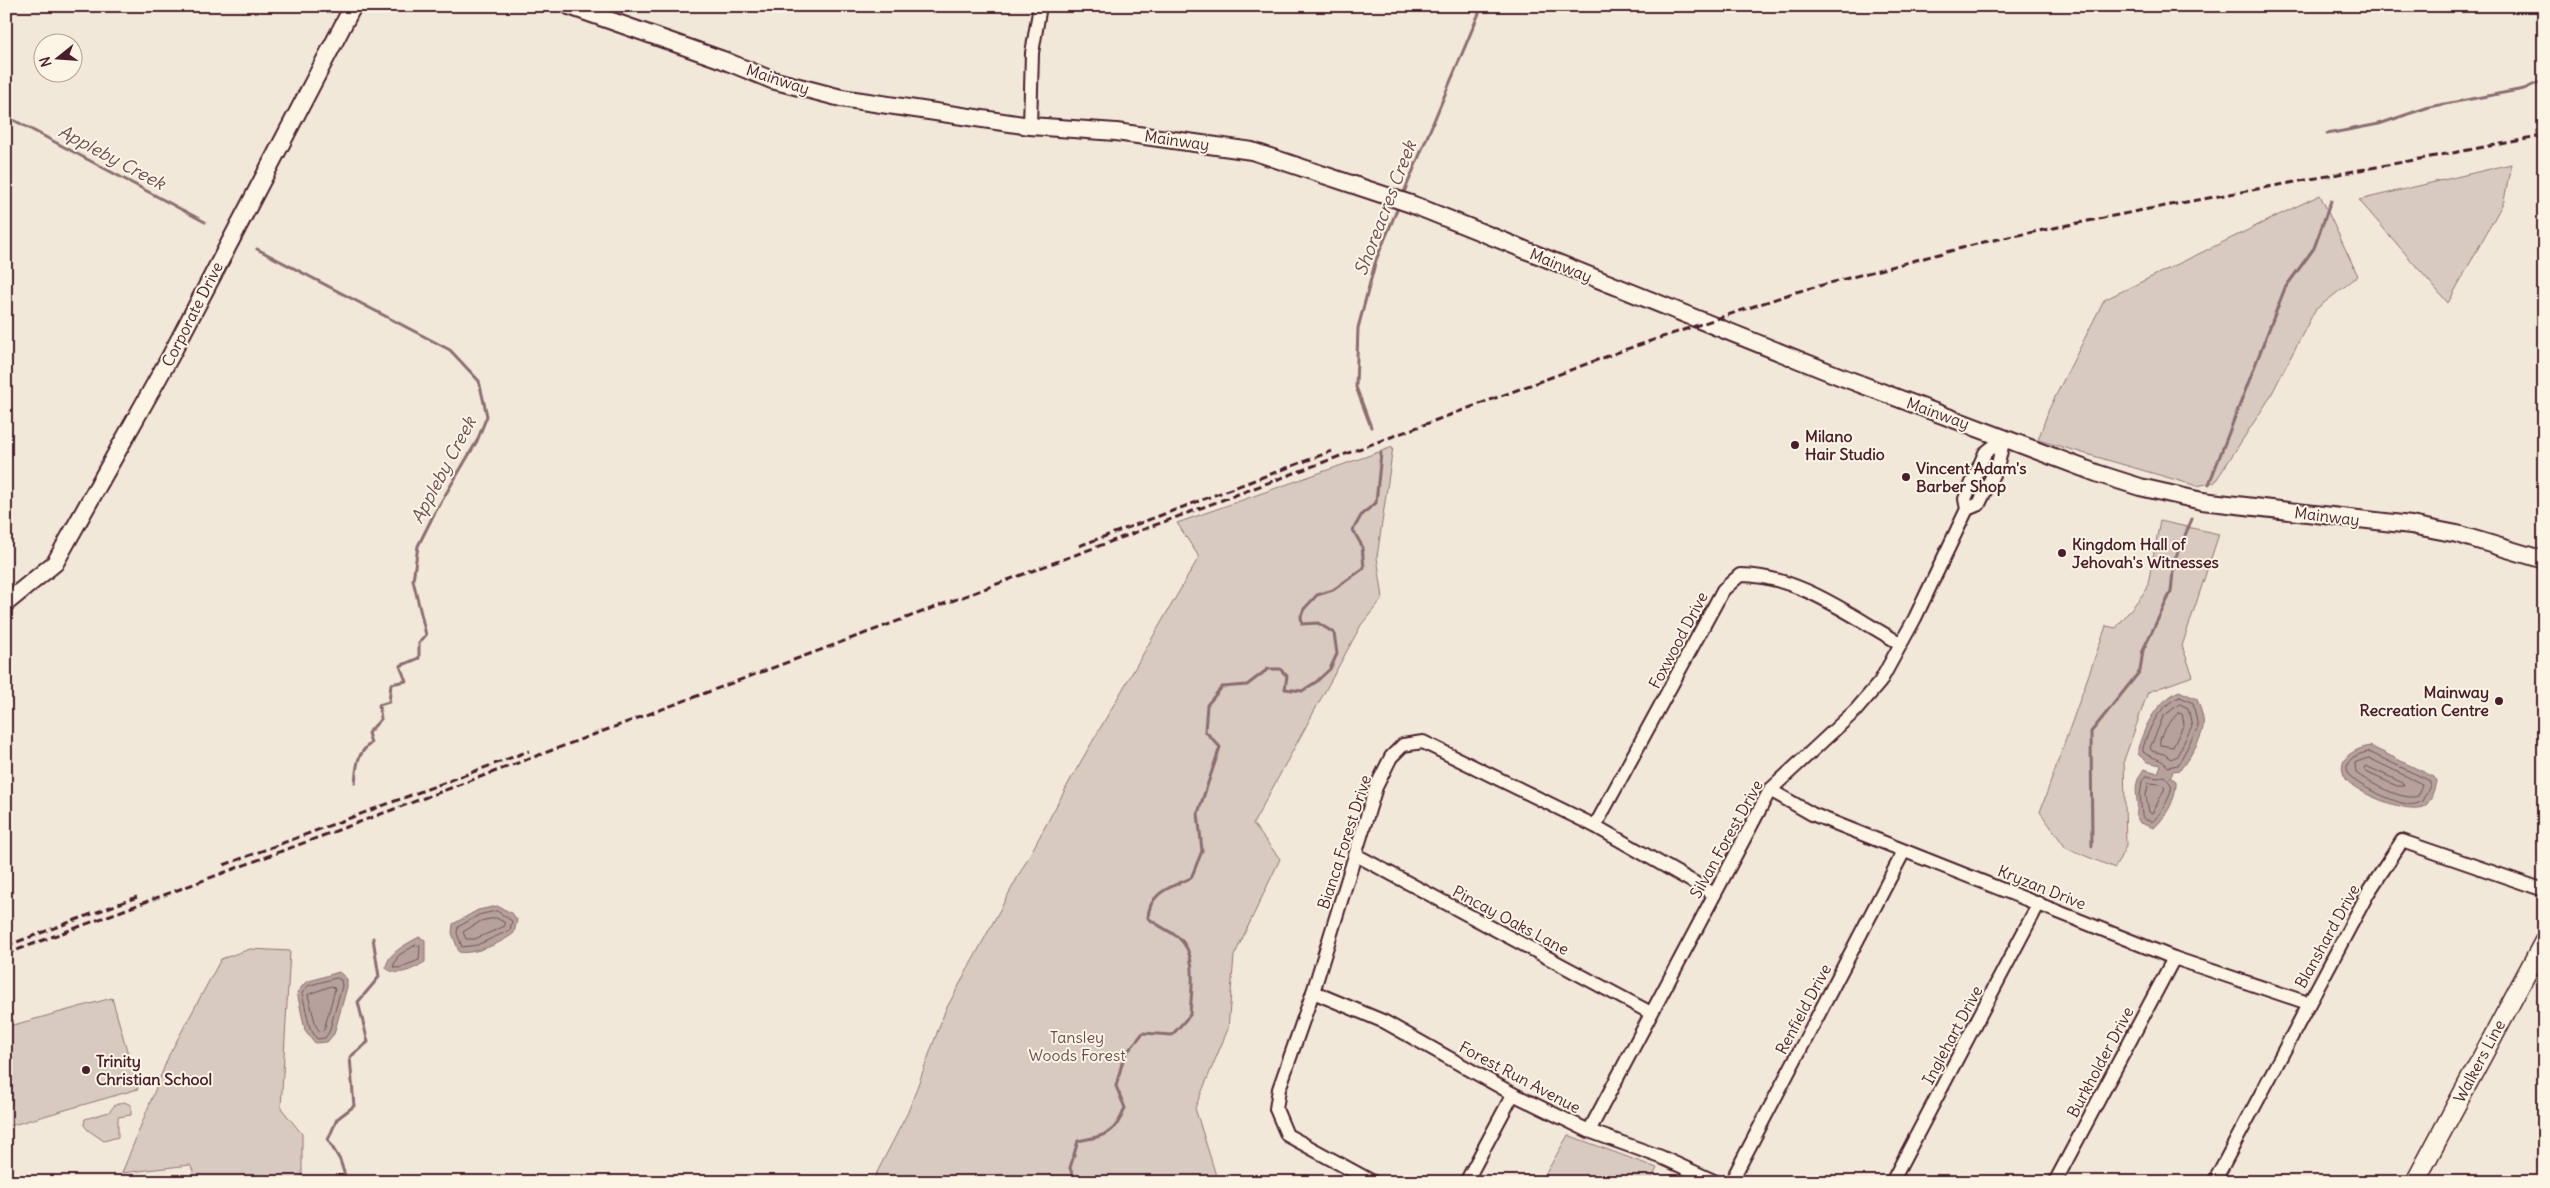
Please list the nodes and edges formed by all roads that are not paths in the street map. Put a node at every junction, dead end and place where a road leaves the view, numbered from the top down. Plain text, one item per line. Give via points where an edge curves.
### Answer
1 (353, 6) edge
2 (569, 6) edge
3 (1040, 6) edge
4 (1030, 126) junction
5 (2004, 438) junction
6 (2544, 560) edge
7 (6, 603) edge
8 (1900, 643) junction
9 (1770, 790) junction
10 (1595, 826) junction
11 (1904, 851) junction
12 (1356, 856) junction
13 (2544, 890) edge
14 (1714, 894) junction
15 (2039, 903) junction
16 (2544, 941) edge
17 (2174, 958) junction
18 (1313, 992) junction
19 (2308, 1003) junction
20 (1651, 1013) junction
21 (1513, 1094) junction
22 (1589, 1131) junction
23 (1373, 1182) edge
24 (1466, 1182) edge
25 (1716, 1182) edge
26 (1731, 1182) edge
27 (1892, 1182) edge
28 (2055, 1182) edge
29 (2214, 1182) edge
30 (2415, 1182) edge

1 - 7 street, Corporate Drive via 170,357 55,563
2 - 4 street, Mainway via 772,80 841,98
3 - 4 street via 1032,53
4 - 5 street, Mainway via 1116,132 1252,151 1381,192 1838,376
5 - 6 street, Mainway via 2140,487 2202,501 2411,525 2457,534
5 - 8 street, Silvan Forest Drive via 1985,454 1965,499 1967,509
8 - 9 street, Silvan Forest Drive via 1880,682 1862,703
8 - 10 street, Foxwood Drive via 1799,588 1761,576 1740,576 1723,590
9 - 11 street, Kryzan Drive via 1812,814
9 - 14 street, Silvan Forest Drive
10 - 12 street, Bianca Forest Drive via 1423,742 1403,745 1391,756 1376,787
10 - 14 street, Bianca Forest Drive
11 - 15 street, Kryzan Drive
11 - 26 street, Renfield Drive
12 - 18 street, Bianca Forest Drive
12 - 20 street, Pincay Oaks Lane
13 - 19 street, Blanshard Drive via 2402,841 2368,893
14 - 20 street, Silvan Forest Drive
15 - 17 street, Kryzan Drive
15 - 27 street, Inglehart Drive
16 - 30 main road, Walkers Line
17 - 19 street, Kryzan Drive
17 - 28 street, Burkholder Drive
18 - 21 street, Forest Run Avenue via 1386,1022
18 - 23 street, Bianca Forest Drive via 1279,1089 1276,1108 1287,1135
19 - 29 street, Blanshard Drive
20 - 22 street, Silvan Forest Drive
21 - 22 street, Forest Run Avenue
21 - 24 street
22 - 25 street, Forest Run Avenue via 1661,1157

